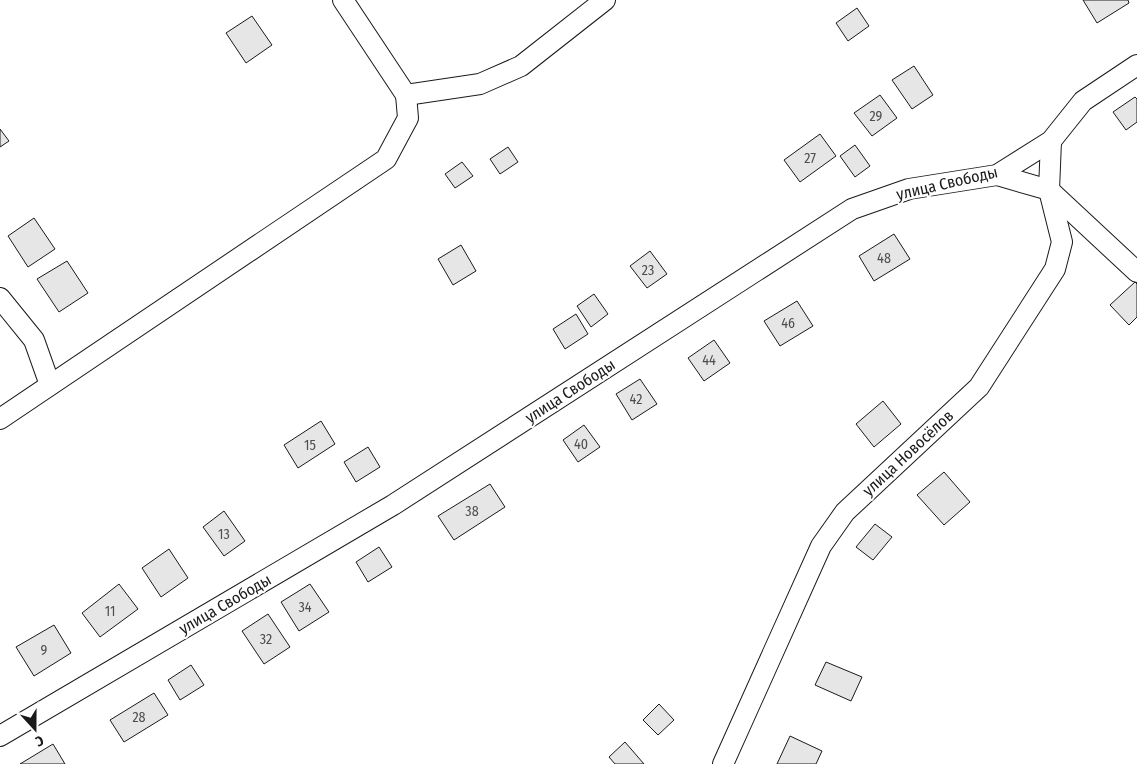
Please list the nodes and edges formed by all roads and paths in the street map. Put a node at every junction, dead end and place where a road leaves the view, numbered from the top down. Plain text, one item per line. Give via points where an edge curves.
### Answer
1 (343, 0) edge
2 (605, 0) edge
3 (1137, 65) edge
4 (406, 95) junction
5 (1051, 141) junction
6 (997, 175) junction
7 (1049, 190) junction
8 (1137, 272) edge
9 (0, 298) edge
10 (50, 386) junction
11 (0, 419) edge
12 (0, 736) edge
13 (723, 764) edge

1 - 4 street
2 - 4 street via 521,66 480,84
3 - 5 street, улица Свободы via 1082,101
4 - 10 street via 408,118 386,159
5 - 6 street, улица Свободы
5 - 7 street, улица Новосёлов
6 - 7 street
6 - 12 street, улица Свободы via 909,189 852,209 393,505
7 - 8 street
7 - 13 street, улица Новосёлов via 1062,242 1055,269 979,387 846,512 822,546
9 - 10 street via 34,340
10 - 11 street

